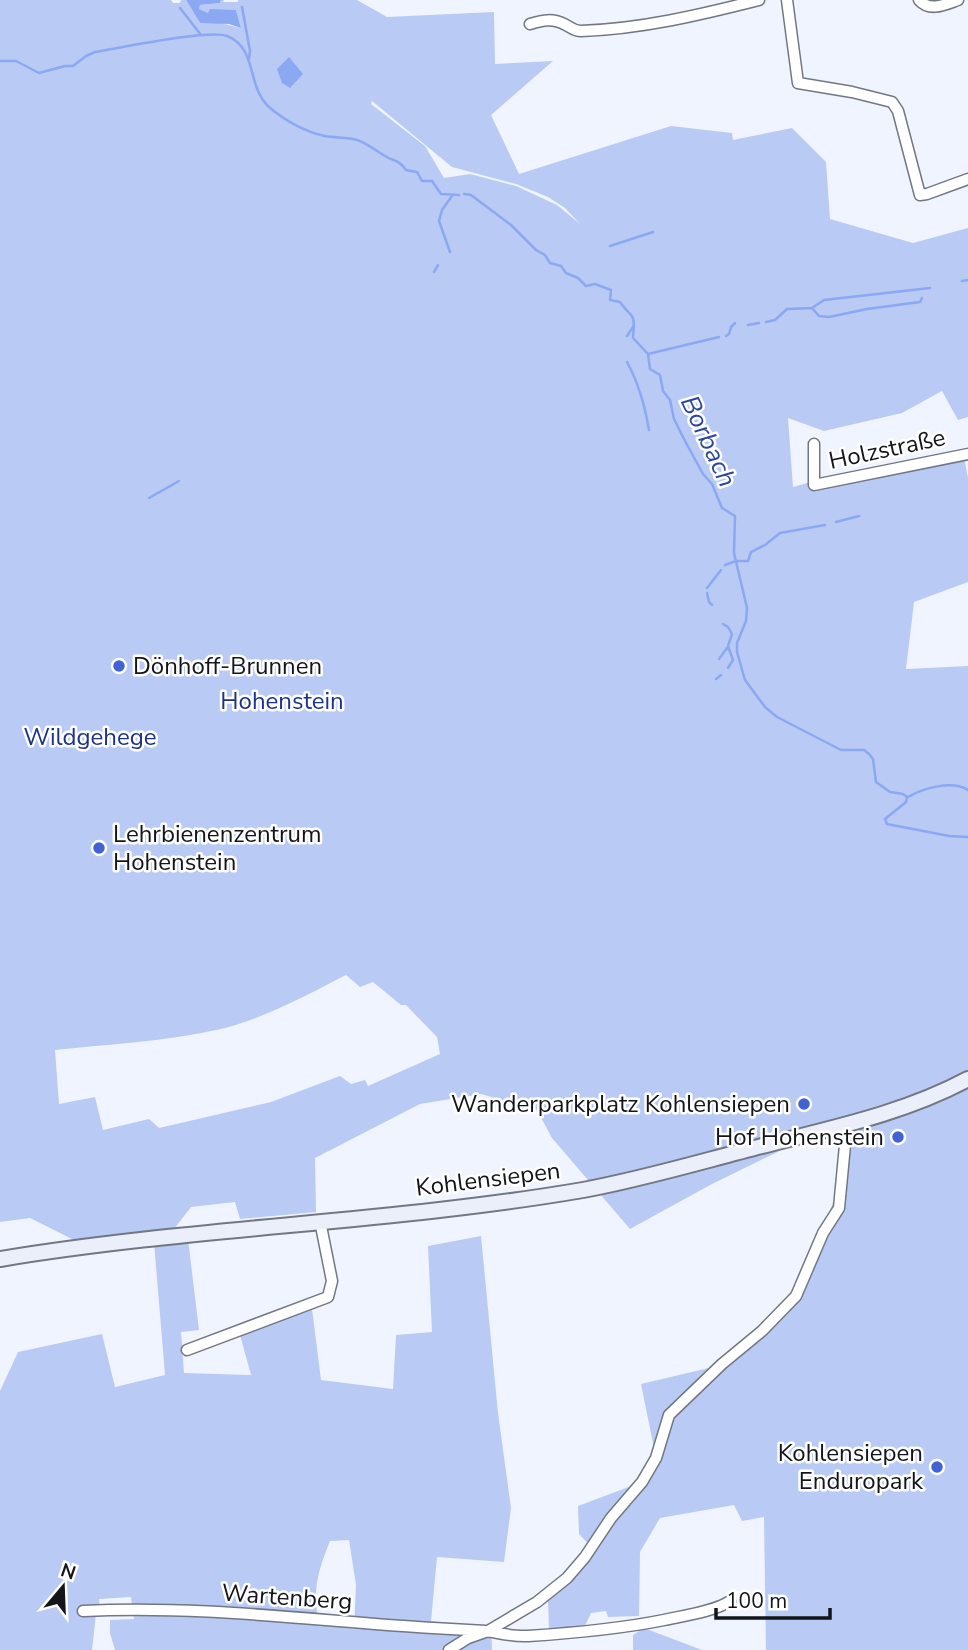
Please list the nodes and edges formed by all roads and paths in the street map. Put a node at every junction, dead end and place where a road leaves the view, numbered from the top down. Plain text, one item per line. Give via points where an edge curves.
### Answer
1 (759, 0) edge
2 (787, 0) edge
3 (919, 0) edge
4 (958, 0) edge
5 (530, 24) dead end
6 (968, 179) edge
7 (814, 444) dead end
8 (968, 454) edge
9 (968, 1079) edge
10 (847, 1124) junction
11 (320, 1221) junction
12 (0, 1259) edge
13 (187, 1350) dead end
14 (730, 1601) dead end
15 (83, 1611) dead end
16 (488, 1631) junction
17 (449, 1650) edge

1 - 5 street via 629,27 573,30 544,19
2 - 6 street via 798,83 892,102 920,195
3 - 4 street via 933,8
7 - 8 street, Holzstraße via 814,485
9 - 10 street, Kohlensiepen via 922,1100
10 - 11 street, Kohlensiepen via 584,1189
10 - 16 street via 839,1208 796,1296 669,1415 656,1458 642,1482 567,1578
11 - 12 street, Kohlensiepen
11 - 13 street via 332,1281 328,1297
14 - 16 street, Wartenberg via 693,1614 574,1634 525,1637
15 - 16 street, Wartenberg via 222,1613
16 - 17 street

